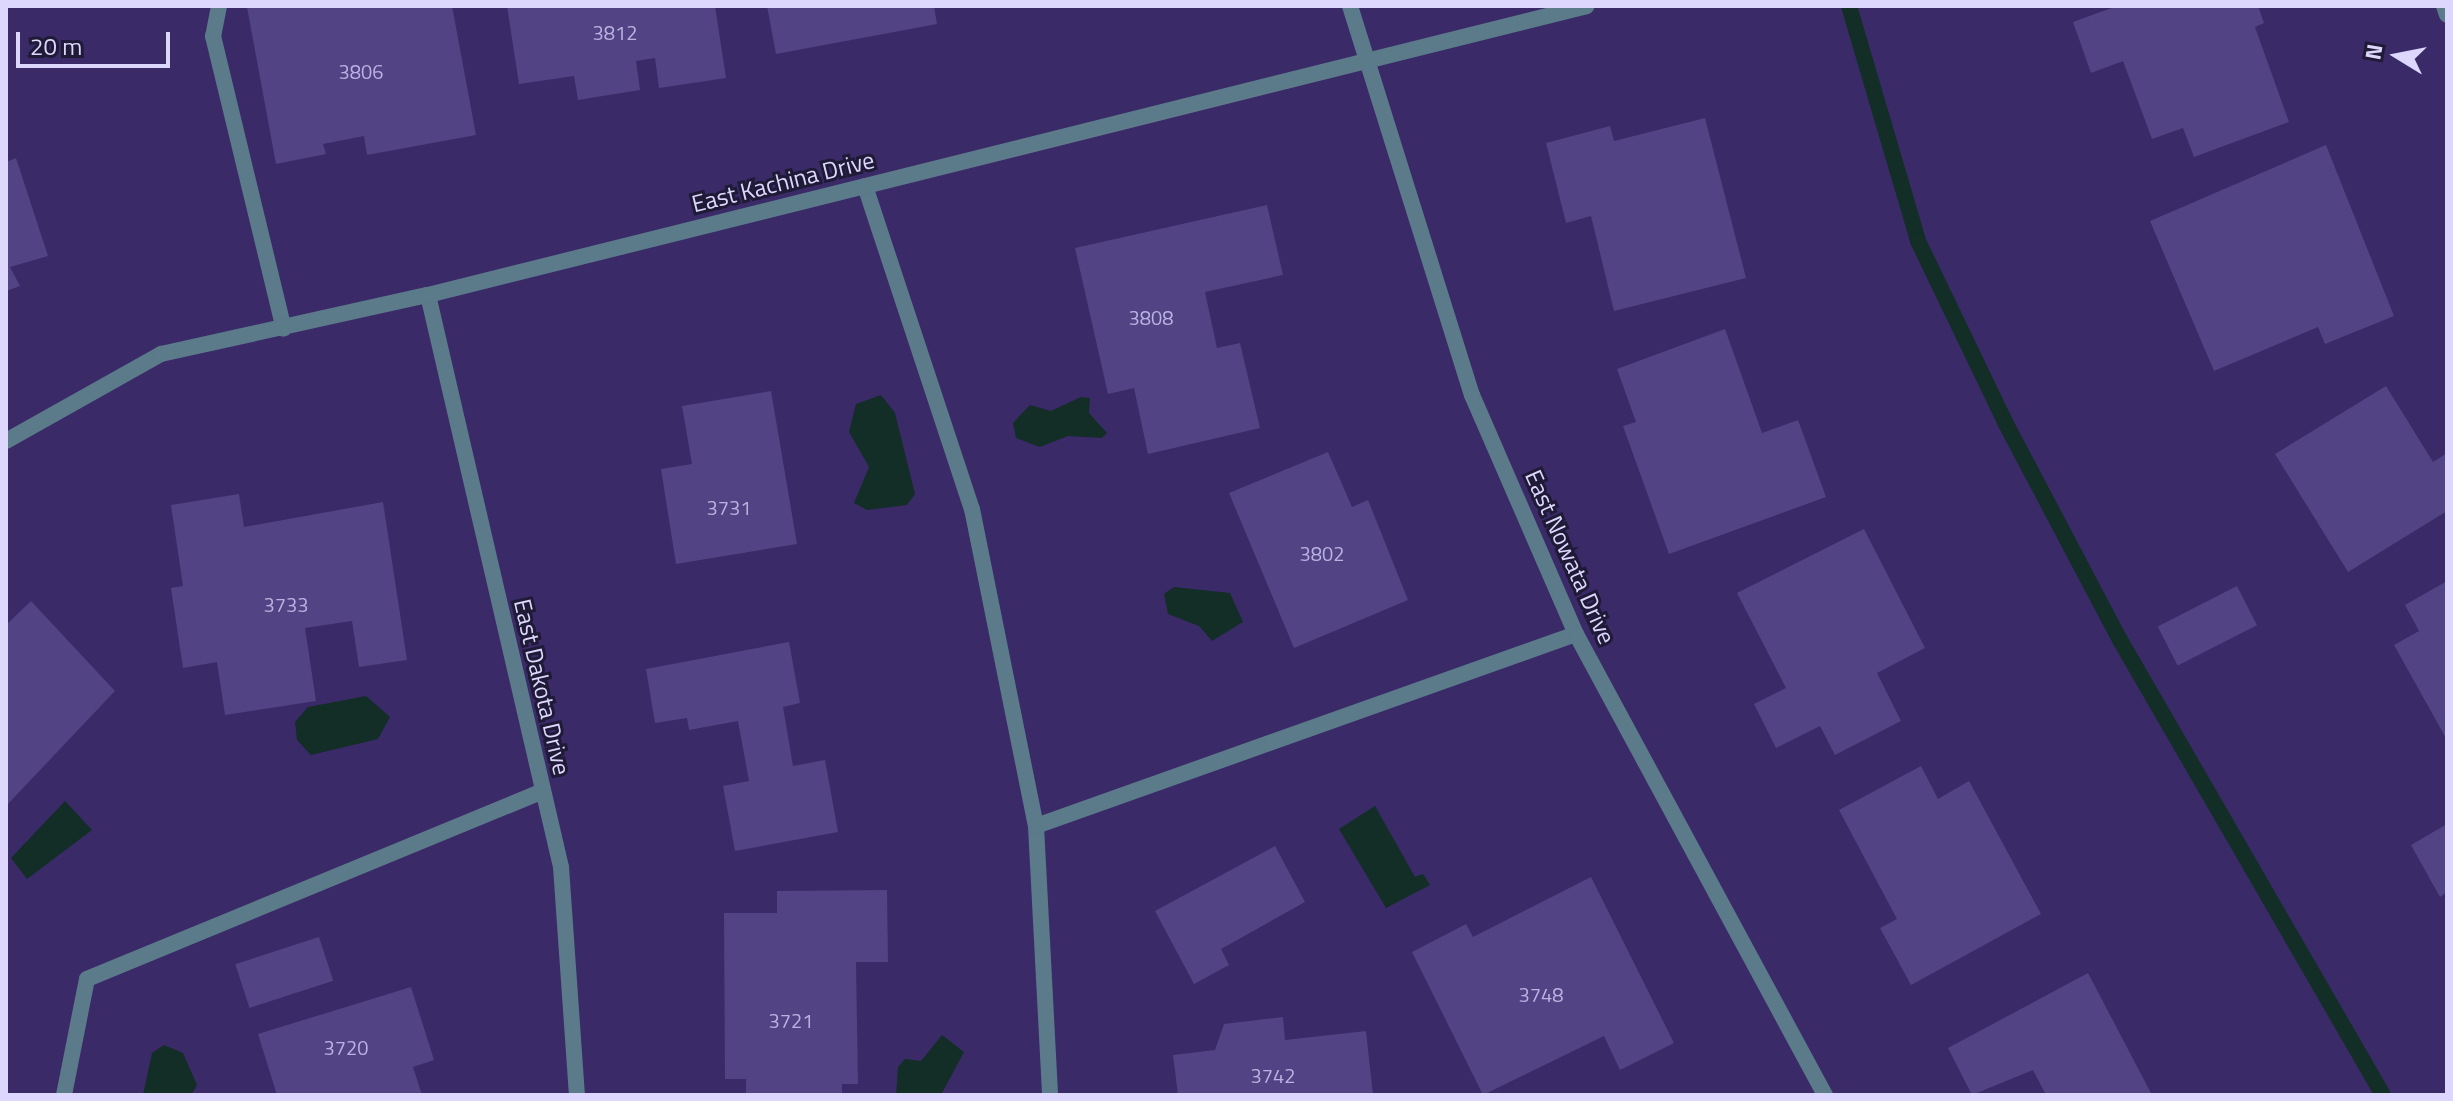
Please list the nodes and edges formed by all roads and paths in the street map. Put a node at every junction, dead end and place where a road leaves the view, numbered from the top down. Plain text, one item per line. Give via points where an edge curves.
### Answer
1 (219, 6) edge
2 (1350, 6) edge
3 (1587, 6) edge
4 (2444, 6) edge
5 (2447, 15) edge
6 (1362, 59) junction
7 (865, 186) junction
8 (428, 295) junction
9 (284, 329) junction
10 (6, 441) edge
11 (1576, 634) junction
12 (542, 791) junction
13 (1036, 826) junction
14 (64, 1095) edge
15 (577, 1095) edge
16 (1050, 1095) edge
17 (1825, 1095) edge

1 - 9 street via 213,36
2 - 6 street, East Nowata Drive
3 - 6 street, East Kachina Drive
4 - 5 street
6 - 7 street, East Kachina Drive
6 - 11 street, East Nowata Drive via 1472,395
7 - 8 street, East Kachina Drive
7 - 13 street via 972,509
8 - 9 street, East Kachina Drive
8 - 12 street, East Dakota Drive
9 - 10 street, East Kachina Drive via 161,354
11 - 13 street
11 - 17 street, East Nowata Drive
12 - 14 street via 87,979
12 - 15 street, East Dakota Drive via 561,867
13 - 16 street

